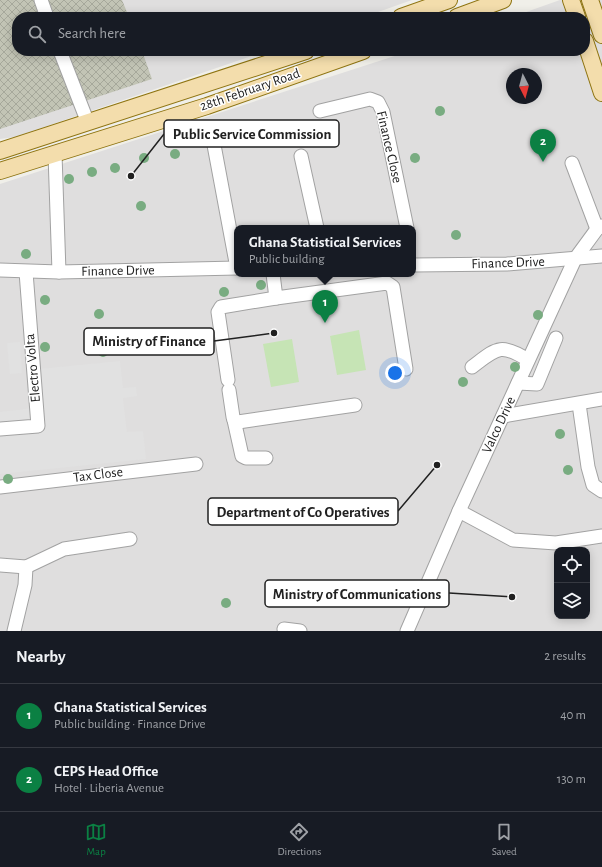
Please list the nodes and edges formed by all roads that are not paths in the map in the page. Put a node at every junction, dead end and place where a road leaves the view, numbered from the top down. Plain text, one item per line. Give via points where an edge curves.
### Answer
1 (42, 0) edge
2 (449, 0) edge
3 (503, 0) edge
4 (592, 3) edge
5 (46, 12) edge
6 (415, 12) edge
7 (471, 12) edge
8 (602, 35) edge
9 (62, 56) edge
10 (291, 56) edge
11 (349, 56) edge
12 (590, 56) edge
13 (602, 93) edge
14 (320, 111) dead end
15 (88, 123) junction
16 (211, 129) dead end
17 (0, 151) edge
18 (55, 154) junction
19 (301, 156) dead end
20 (572, 163) dead end
21 (0, 171) edge
22 (316, 225) edge
23 (406, 225) edge
24 (600, 227) edge
25 (234, 252) edge
26 (602, 256) edge
27 (575, 259) junction
28 (416, 263) edge
29 (234, 268) edge
30 (0, 270) edge
31 (26, 272) junction
32 (59, 272) junction
33 (273, 277) edge
34 (276, 298) junction
35 (556, 338) dead end
36 (528, 360) junction
37 (472, 367) dead end
38 (406, 369) dead end
39 (518, 383) junction
40 (602, 398) edge
41 (579, 404) junction
42 (355, 406) dead end
43 (503, 416) junction
44 (234, 420) junction
45 (0, 429) edge
46 (266, 458) dead end
47 (196, 464) dead end
48 (0, 487) edge
49 (602, 491) edge
50 (459, 511) junction
51 (602, 536) edge
52 (130, 539) dead end
53 (0, 565) edge
54 (26, 567) junction
55 (284, 629) dead end
56 (14, 631) edge
57 (300, 631) edge
58 (407, 631) edge

1 - 5 street
2 - 6 main road
3 - 7 main road
4 - 8 main road
9 - 15 street
10 - 15 main road, 28th February Road
11 - 18 main road, 28th February Road via 207,106
12 - 13 main road
14 - 23 street, Finance Close via 370,98 378,102 384,112
15 - 17 main road, 28th February Road
16 - 25 street
18 - 21 main road, 28th February Road
18 - 32 street
19 - 22 street
20 - 24 street
24 - 27 street, Valco Drive
26 - 27 street, Finance Drive
27 - 28 street, Finance Drive via 507,264
27 - 36 street, Valco Drive
29 - 32 street, Finance Drive
30 - 31 street, Finance Drive
31 - 32 street, Finance Drive
31 - 45 street, Electro Volta via 38,426
33 - 34 street
34 - 38 street via 387,283 391,285
34 - 44 street via 221,307 218,312
35 - 39 street via 537,384
36 - 37 street via 514,351 495,350
36 - 39 street, Valco Drive
39 - 43 street, Valco Drive
40 - 41 street
41 - 43 street
41 - 49 street via 588,467 593,485
42 - 44 street via 238,422
43 - 50 street, Valco Drive
44 - 46 street via 242,456
47 - 48 street, Tax Close
50 - 51 street via 512,540 556,543
50 - 58 street, Valco Drive
52 - 54 street via 64,549
53 - 54 street
54 - 56 street via 25,585
55 - 57 street

